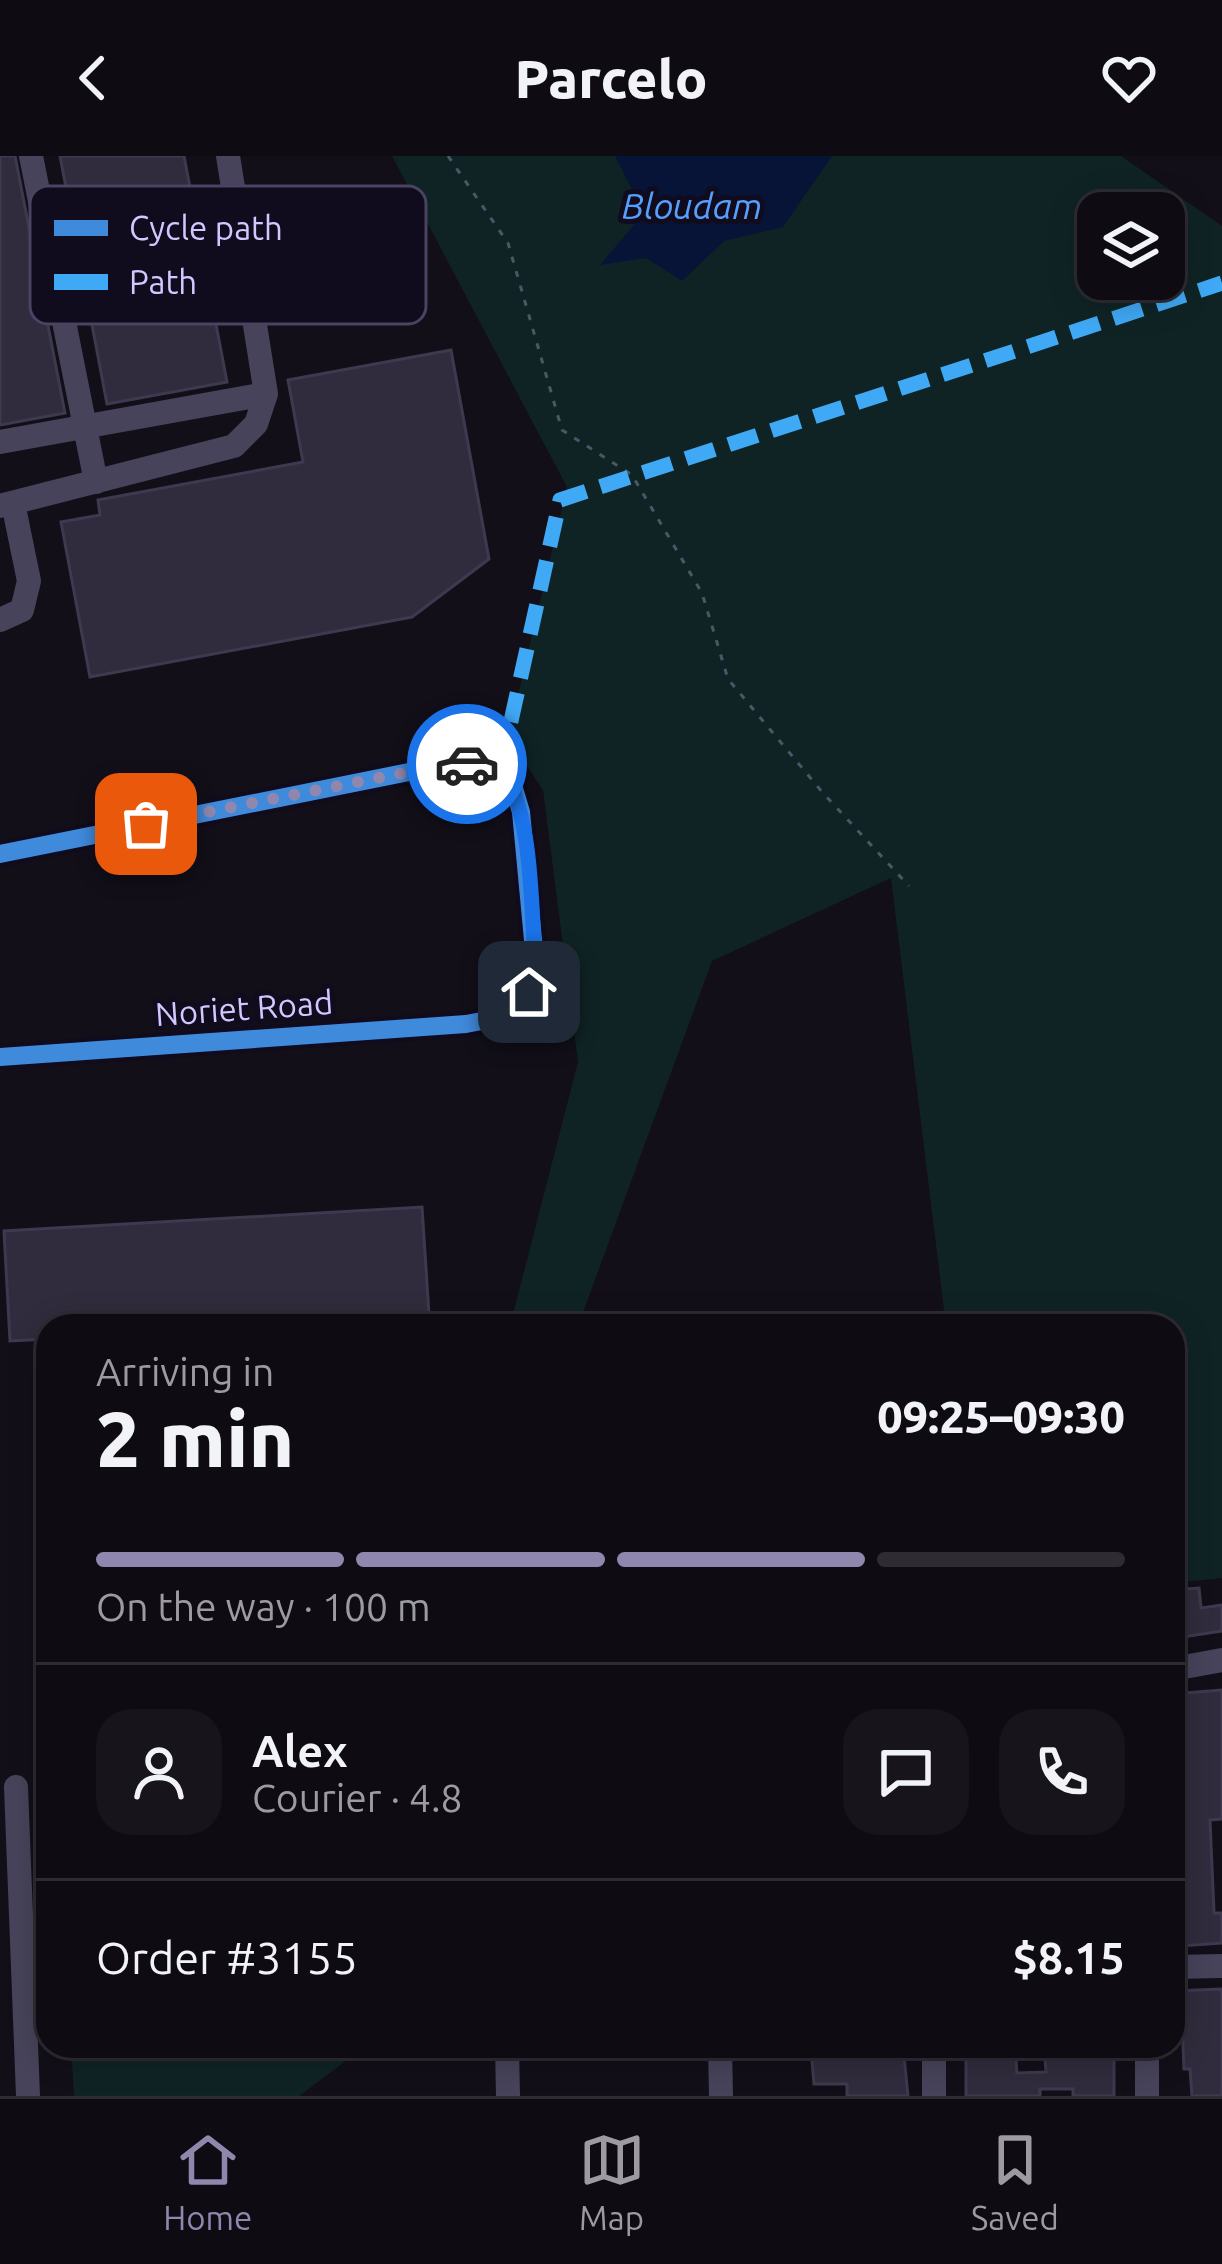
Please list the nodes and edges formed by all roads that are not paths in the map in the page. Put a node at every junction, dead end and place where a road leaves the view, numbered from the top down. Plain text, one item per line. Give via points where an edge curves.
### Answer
1 (31, 156) edge
2 (228, 156) edge
3 (37, 186) edge
4 (233, 186) edge
5 (65, 324) edge
6 (255, 324) edge
7 (266, 394) junction
8 (85, 426) junction
9 (0, 442) edge
10 (96, 482) junction
11 (6, 505) edge
12 (0, 620) edge
13 (0, 854) edge
14 (0, 1057) edge
15 (1222, 1660) edge
16 (1185, 1668) edge
17 (16, 1786) dead end
18 (1222, 1966) edge
19 (1185, 1967) edge
20 (507, 2058) edge
21 (720, 2058) edge
22 (934, 2058) edge
23 (1147, 2058) edge
24 (28, 2096) edge
25 (508, 2096) edge
26 (722, 2096) edge
27 (934, 2096) edge
28 (1148, 2096) edge

1 - 3 street
2 - 4 street
5 - 8 street
6 - 7 street
7 - 8 street
7 - 10 street via 256,424 233,446
8 - 9 street
8 - 10 street
10 - 11 street
11 - 12 street via 29,581 22,610
13 - 14 street, Noriet Road via 454,763 501,766 521,812 536,972 517,1007 492,1019
15 - 16 street
17 - 24 street
18 - 19 street
20 - 25 street
21 - 26 street
22 - 27 street
23 - 28 street

